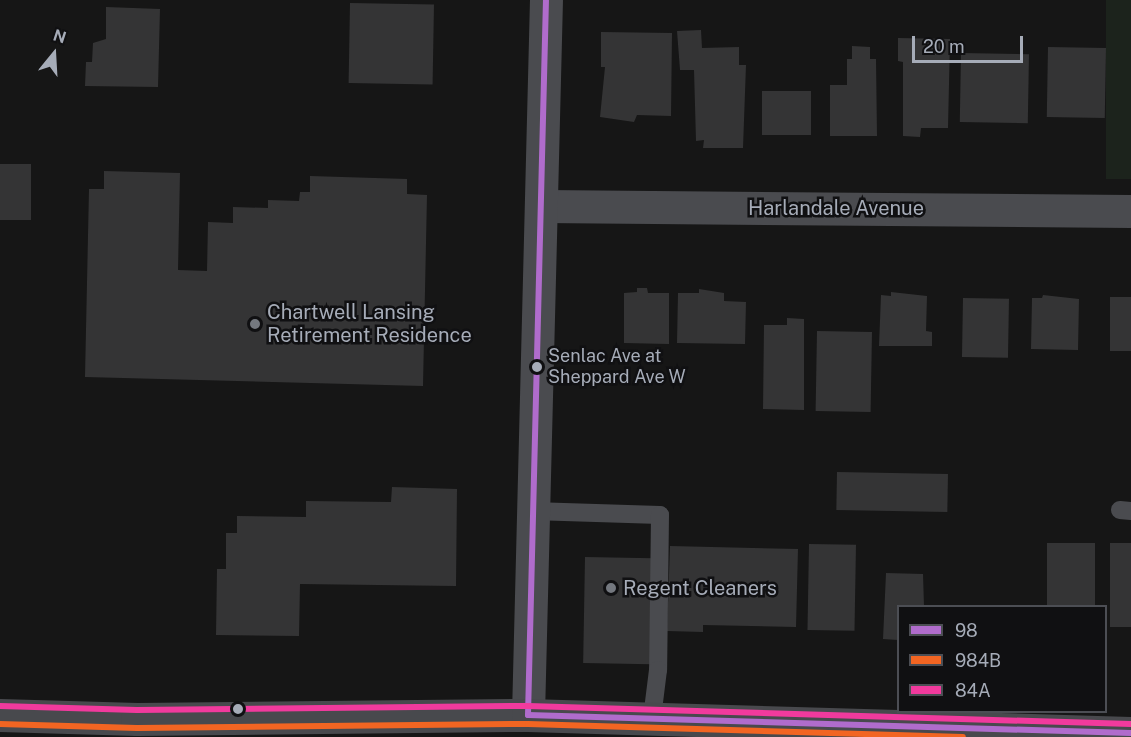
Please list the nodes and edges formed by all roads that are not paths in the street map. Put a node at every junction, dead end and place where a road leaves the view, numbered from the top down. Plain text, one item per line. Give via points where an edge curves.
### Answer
1 (546, 0) edge
2 (542, 206) junction
3 (1131, 211) edge
4 (532, 511) junction
5 (0, 715) edge
6 (528, 715) junction
7 (652, 718) junction
8 (136, 728) edge
9 (1131, 733) edge

1 - 2 street
2 - 3 street, Harlandale Avenue
2 - 4 street
4 - 6 street
4 - 7 lane via 660,515 658,670
5 - 8 main road
6 - 7 main road
6 - 8 main road
7 - 9 main road

